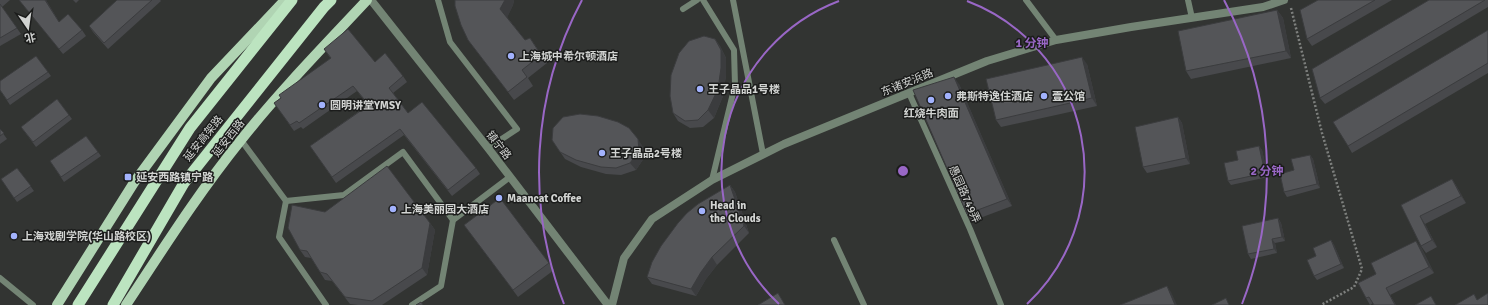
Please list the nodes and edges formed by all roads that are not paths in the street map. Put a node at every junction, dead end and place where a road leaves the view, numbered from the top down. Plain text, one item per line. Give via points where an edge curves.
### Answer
1 (285, 0) edge
2 (292, 0) edge
3 (331, 0) edge
4 (367, 0) edge
5 (371, 0) edge
6 (438, 0) edge
7 (697, 0) edge
8 (702, 0) edge
9 (733, 0) edge
10 (1026, 0) edge
11 (1188, 0) edge
12 (1284, 0) edge
13 (683, 9) dead end
14 (1192, 18) junction
15 (1056, 40) junction
16 (909, 93) junction
17 (241, 140) junction
18 (488, 148) junction
19 (763, 154) junction
20 (510, 177) junction
21 (712, 180) junction
22 (286, 201) junction
23 (453, 220) junction
24 (834, 240) dead end
25 (0, 278) edge
26 (33, 305) edge
27 (58, 305) edge
28 (78, 305) edge
29 (113, 305) edge
30 (126, 305) edge
31 (326, 305) edge
32 (412, 305) edge
33 (608, 305) edge
34 (612, 305) edge
35 (864, 305) edge
36 (1001, 305) edge

1 - 27 main road via 211,78 135,181
2 - 28 highway, 延安高架路 via 190,128
3 - 29 highway, 延安高架路 via 184,183
4 - 17 main road, 延安西路
5 - 18 street, 镇宁路
6 - 18 lane via 450,42 517,129
7 - 13 lane
8 - 21 lane via 734,50 735,85
9 - 19 lane
10 - 15 lane
11 - 14 lane
12 - 14 street, 东诸安浜路 via 1262,7
14 - 15 street, 东诸安浜路
15 - 16 street, 东诸安浜路 via 988,61
16 - 19 street, 东诸安浜路
16 - 36 lane, 愚园路749弄
17 - 22 lane
17 - 30 main road, 延安西路 via 202,191
18 - 20 street, 镇宁路
19 - 21 street, 东诸安浜路
20 - 23 lane
20 - 33 street, 镇宁路
21 - 34 street, 东诸安浜路 via 652,219 624,258
22 - 23 lane via 344,195 403,152
22 - 31 lane via 280,237
23 - 32 lane via 441,286
24 - 35 lane
25 - 26 lane

